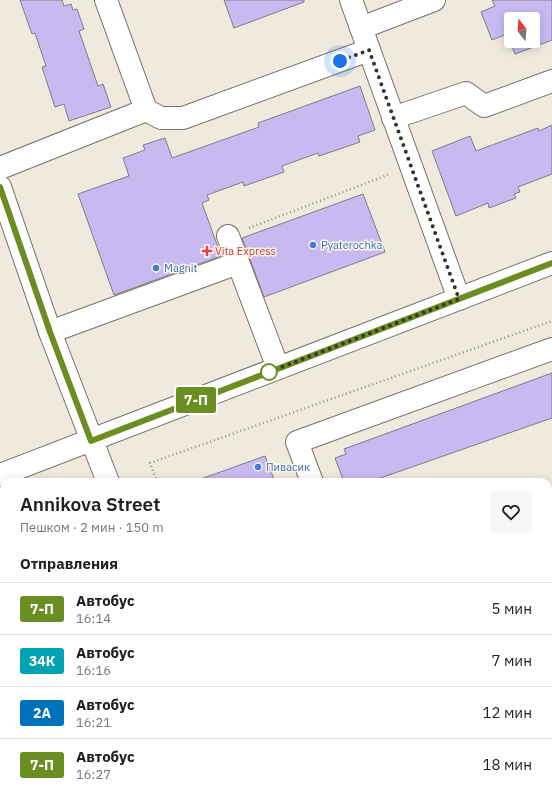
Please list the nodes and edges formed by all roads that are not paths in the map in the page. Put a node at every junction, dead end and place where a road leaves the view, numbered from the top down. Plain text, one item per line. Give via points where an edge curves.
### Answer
1 (106, 0) edge
2 (351, 0) edge
3 (434, 0) edge
4 (361, 28) junction
5 (369, 50) junction
6 (552, 82) edge
7 (146, 110) junction
8 (393, 118) junction
9 (0, 168) edge
10 (0, 187) edge
11 (228, 236) road end
12 (238, 263) junction
13 (552, 263) edge
14 (459, 299) junction
15 (50, 332) junction
16 (552, 348) edge
17 (278, 368) junction
18 (91, 441) junction
19 (0, 475) edge
20 (106, 478) edge
21 (310, 478) edge

1 - 7 street
2 - 4 street
3 - 4 street
4 - 5 street
5 - 7 street via 182,118 161,118
5 - 8 street
6 - 8 street via 484,106 466,93
7 - 9 street
8 - 14 street
10 - 15 street
11 - 12 street
12 - 15 street
12 - 17 street
13 - 14 street
14 - 17 street
15 - 18 street
16 - 21 street via 297,442
17 - 18 street
18 - 19 street
18 - 20 street

